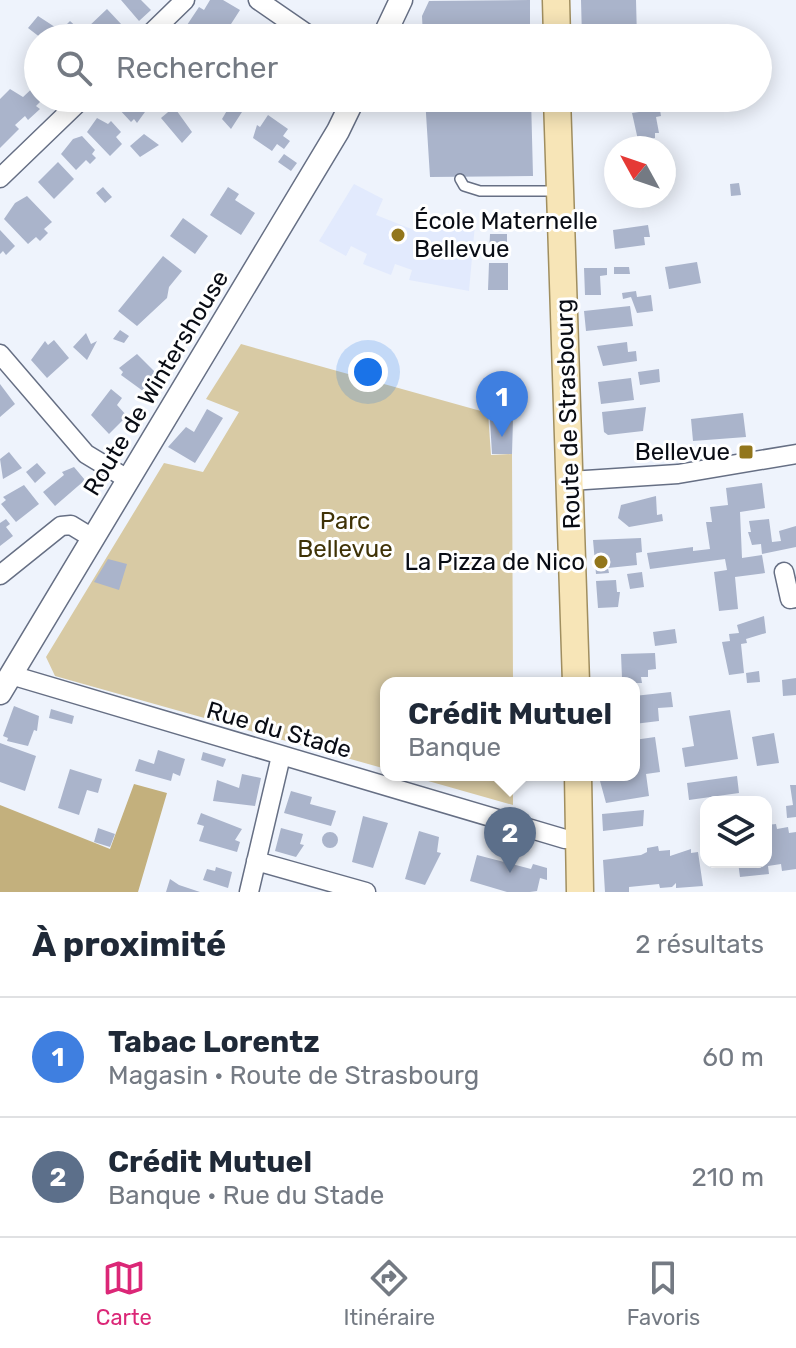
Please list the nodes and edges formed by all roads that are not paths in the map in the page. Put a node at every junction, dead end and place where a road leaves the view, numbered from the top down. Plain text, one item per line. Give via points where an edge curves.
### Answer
1 (185, 0) edge
2 (258, 0) edge
3 (401, 0) edge
4 (556, 0) edge
5 (160, 24) edge
6 (293, 24) edge
7 (390, 24) edge
8 (557, 24) edge
9 (68, 112) edge
10 (347, 112) edge
11 (557, 112) edge
12 (0, 178) edge
13 (460, 179) dead end
14 (559, 191) junction
15 (0, 354) edge
16 (796, 454) edge
17 (129, 480) junction
18 (570, 481) junction
19 (94, 539) junction
20 (784, 572) dead end
21 (0, 575) edge
22 (796, 598) edge
23 (576, 677) edge
24 (5, 684) edge
25 (281, 756) junction
26 (578, 781) edge
27 (580, 839) junction
28 (256, 861) junction
29 (249, 892) edge
30 (366, 892) edge
31 (580, 892) edge

1 - 5 street
2 - 6 street
3 - 7 street
4 - 8 main road
9 - 12 street
10 - 17 street, Route de Wintershouse
11 - 14 main road, Route de Strasbourg
13 - 14 lane via 480,191
14 - 18 main road, Route de Strasbourg
15 - 17 street via 86,454
16 - 18 street via 678,474
17 - 19 street, Route de Wintershouse
18 - 23 main road, Route de Strasbourg
19 - 21 street via 71,525 61,526
19 - 24 street, Route de Wintershouse
20 - 22 street via 790,599
24 - 25 street, Rue du Stade
25 - 27 street, Rue du Stade via 565,839
25 - 28 street
26 - 27 main road
27 - 31 main road
28 - 29 street
28 - 30 street

